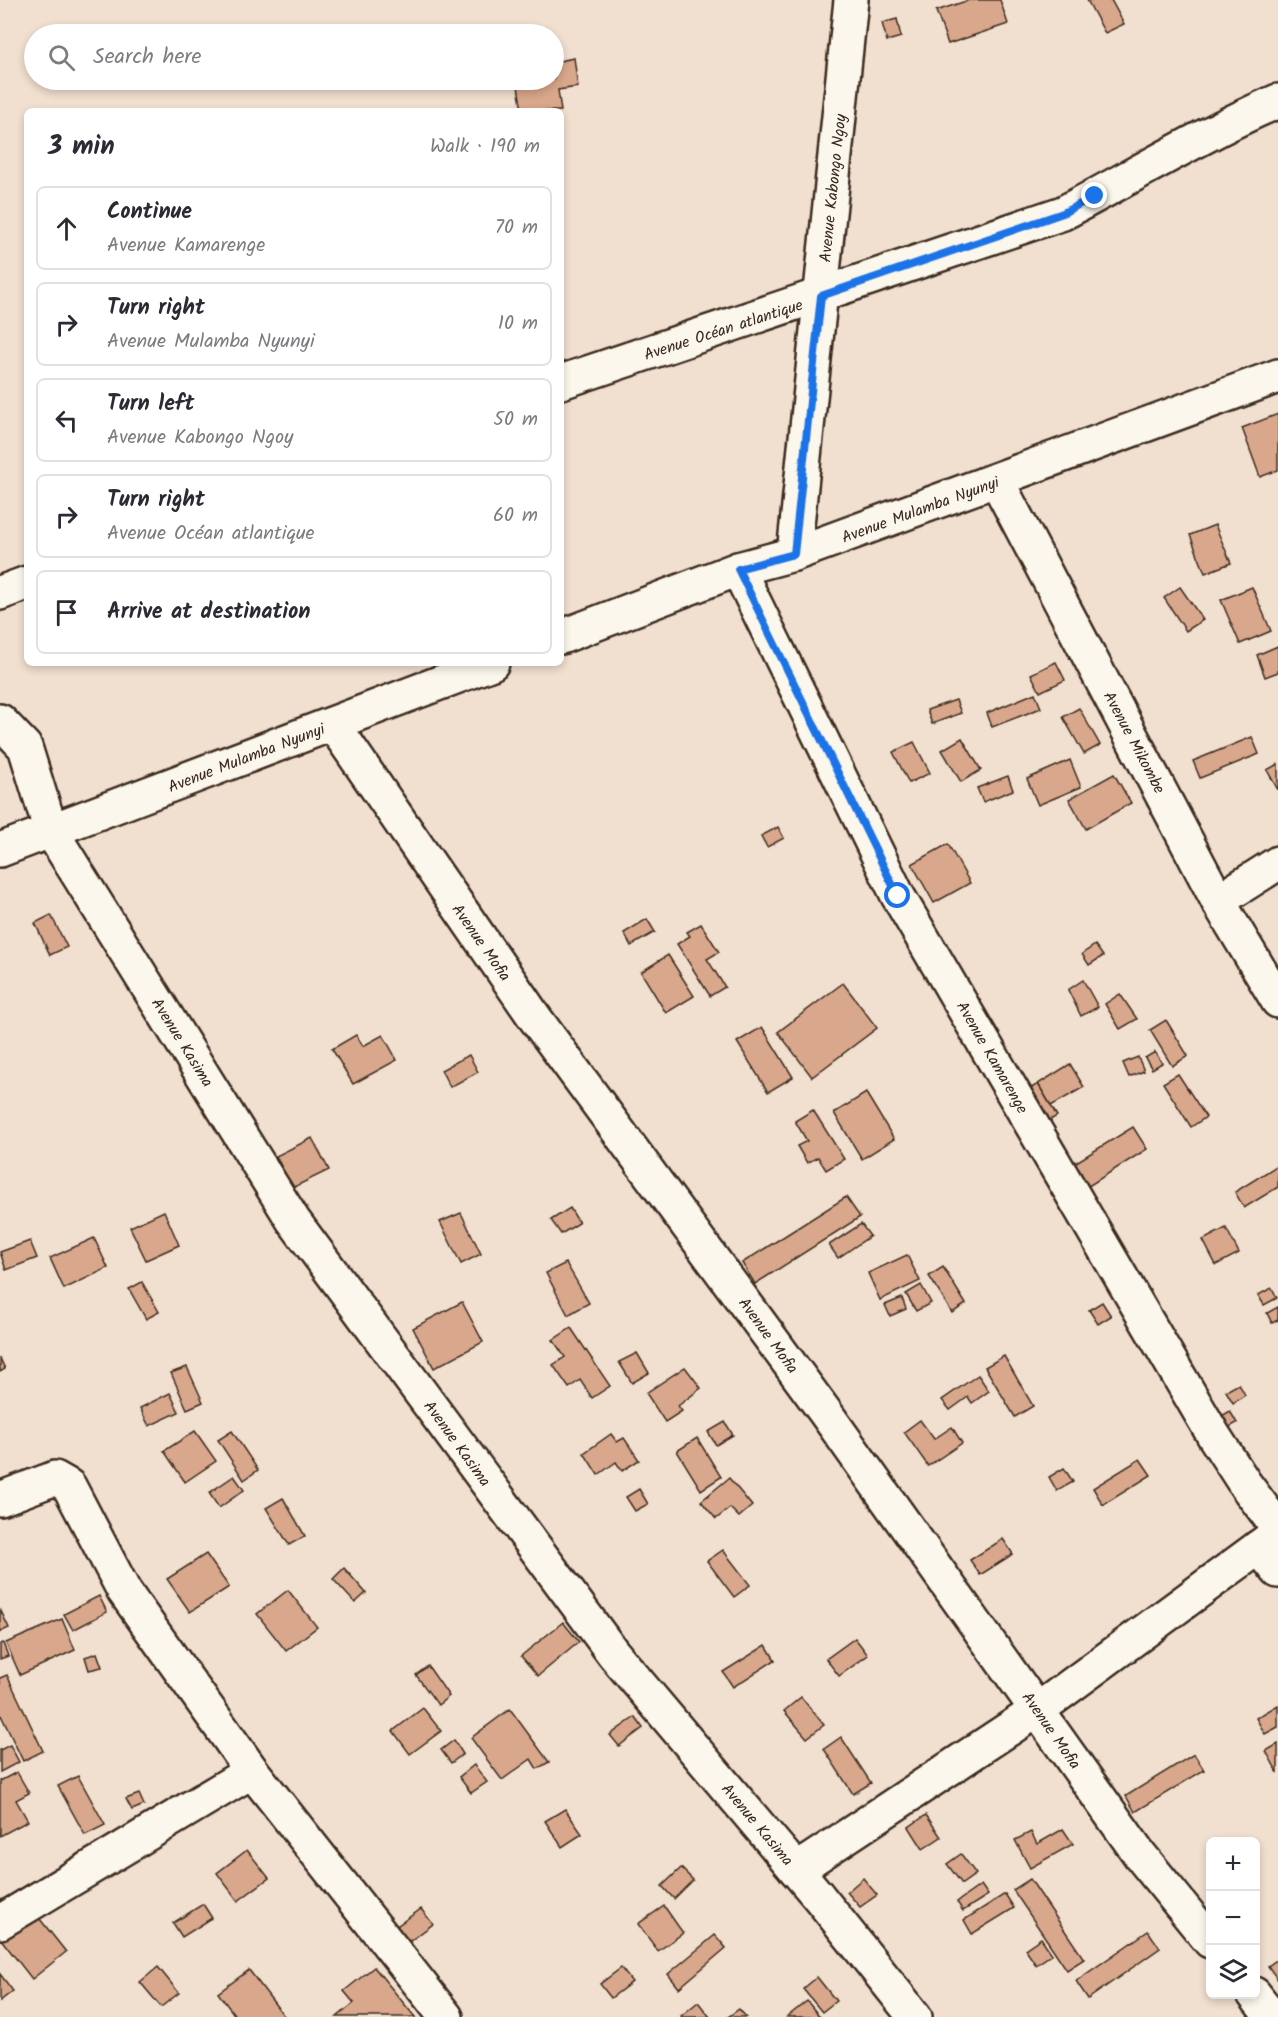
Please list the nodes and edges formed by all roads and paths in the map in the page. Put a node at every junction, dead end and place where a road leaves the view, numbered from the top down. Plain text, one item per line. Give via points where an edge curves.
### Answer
1 (851, 0) edge
2 (1278, 101) edge
3 (821, 296) junction
4 (1278, 376) edge
5 (564, 381) edge
6 (997, 481) junction
7 (794, 554) junction
8 (738, 569) junction
9 (24, 584) edge
10 (0, 593) edge
11 (564, 636) edge
12 (484, 666) edge
13 (0, 721) edge
14 (333, 724) junction
15 (51, 831) junction
16 (0, 850) edge
17 (1278, 863) edge
18 (1218, 901) junction
19 (1278, 1001) edge
20 (0, 1499) edge
21 (1273, 1545) edge
22 (1038, 1709) junction
23 (252, 1771) junction
24 (796, 1870) junction
25 (0, 1922) edge
26 (1206, 1936) edge
27 (1257, 1999) edge
28 (446, 2017) edge
29 (915, 2017) edge
30 (1272, 2017) edge

1 - 3 street, Avenue Kabongo Ngoy
2 - 3 street, Avenue Océan atlantique via 1136,171 1063,213
3 - 5 street, Avenue Océan atlantique
3 - 7 street, Avenue Kabongo Ngoy
4 - 6 street, Avenue Mulamba Nyunyi
6 - 7 street, Avenue Mulamba Nyunyi
6 - 18 street, Avenue Mikombe
7 - 8 street, Avenue Mulamba Nyunyi
8 - 11 street, Avenue Mulamba Nyunyi
8 - 21 street, Avenue Kamarenge via 898,896 1245,1484
9 - 10 street
12 - 14 street, Avenue Mulamba Nyunyi
13 - 15 street, Avenue Kasima via 26,747
14 - 15 street, Avenue Mulamba Nyunyi
14 - 22 street, Avenue Mofia via 535,1018
15 - 16 street, Avenue Mulamba Nyunyi
15 - 24 street, Avenue Kasima via 294,1220 613,1653
17 - 18 street
18 - 19 street, Avenue Mikombe
20 - 23 street via 55,1478 69,1486 124,1591
21 - 22 street
22 - 24 street
22 - 26 street, Avenue Mofia via 1140,1855
23 - 25 street
23 - 28 street
24 - 29 street, Avenue Kasima
27 - 30 street

